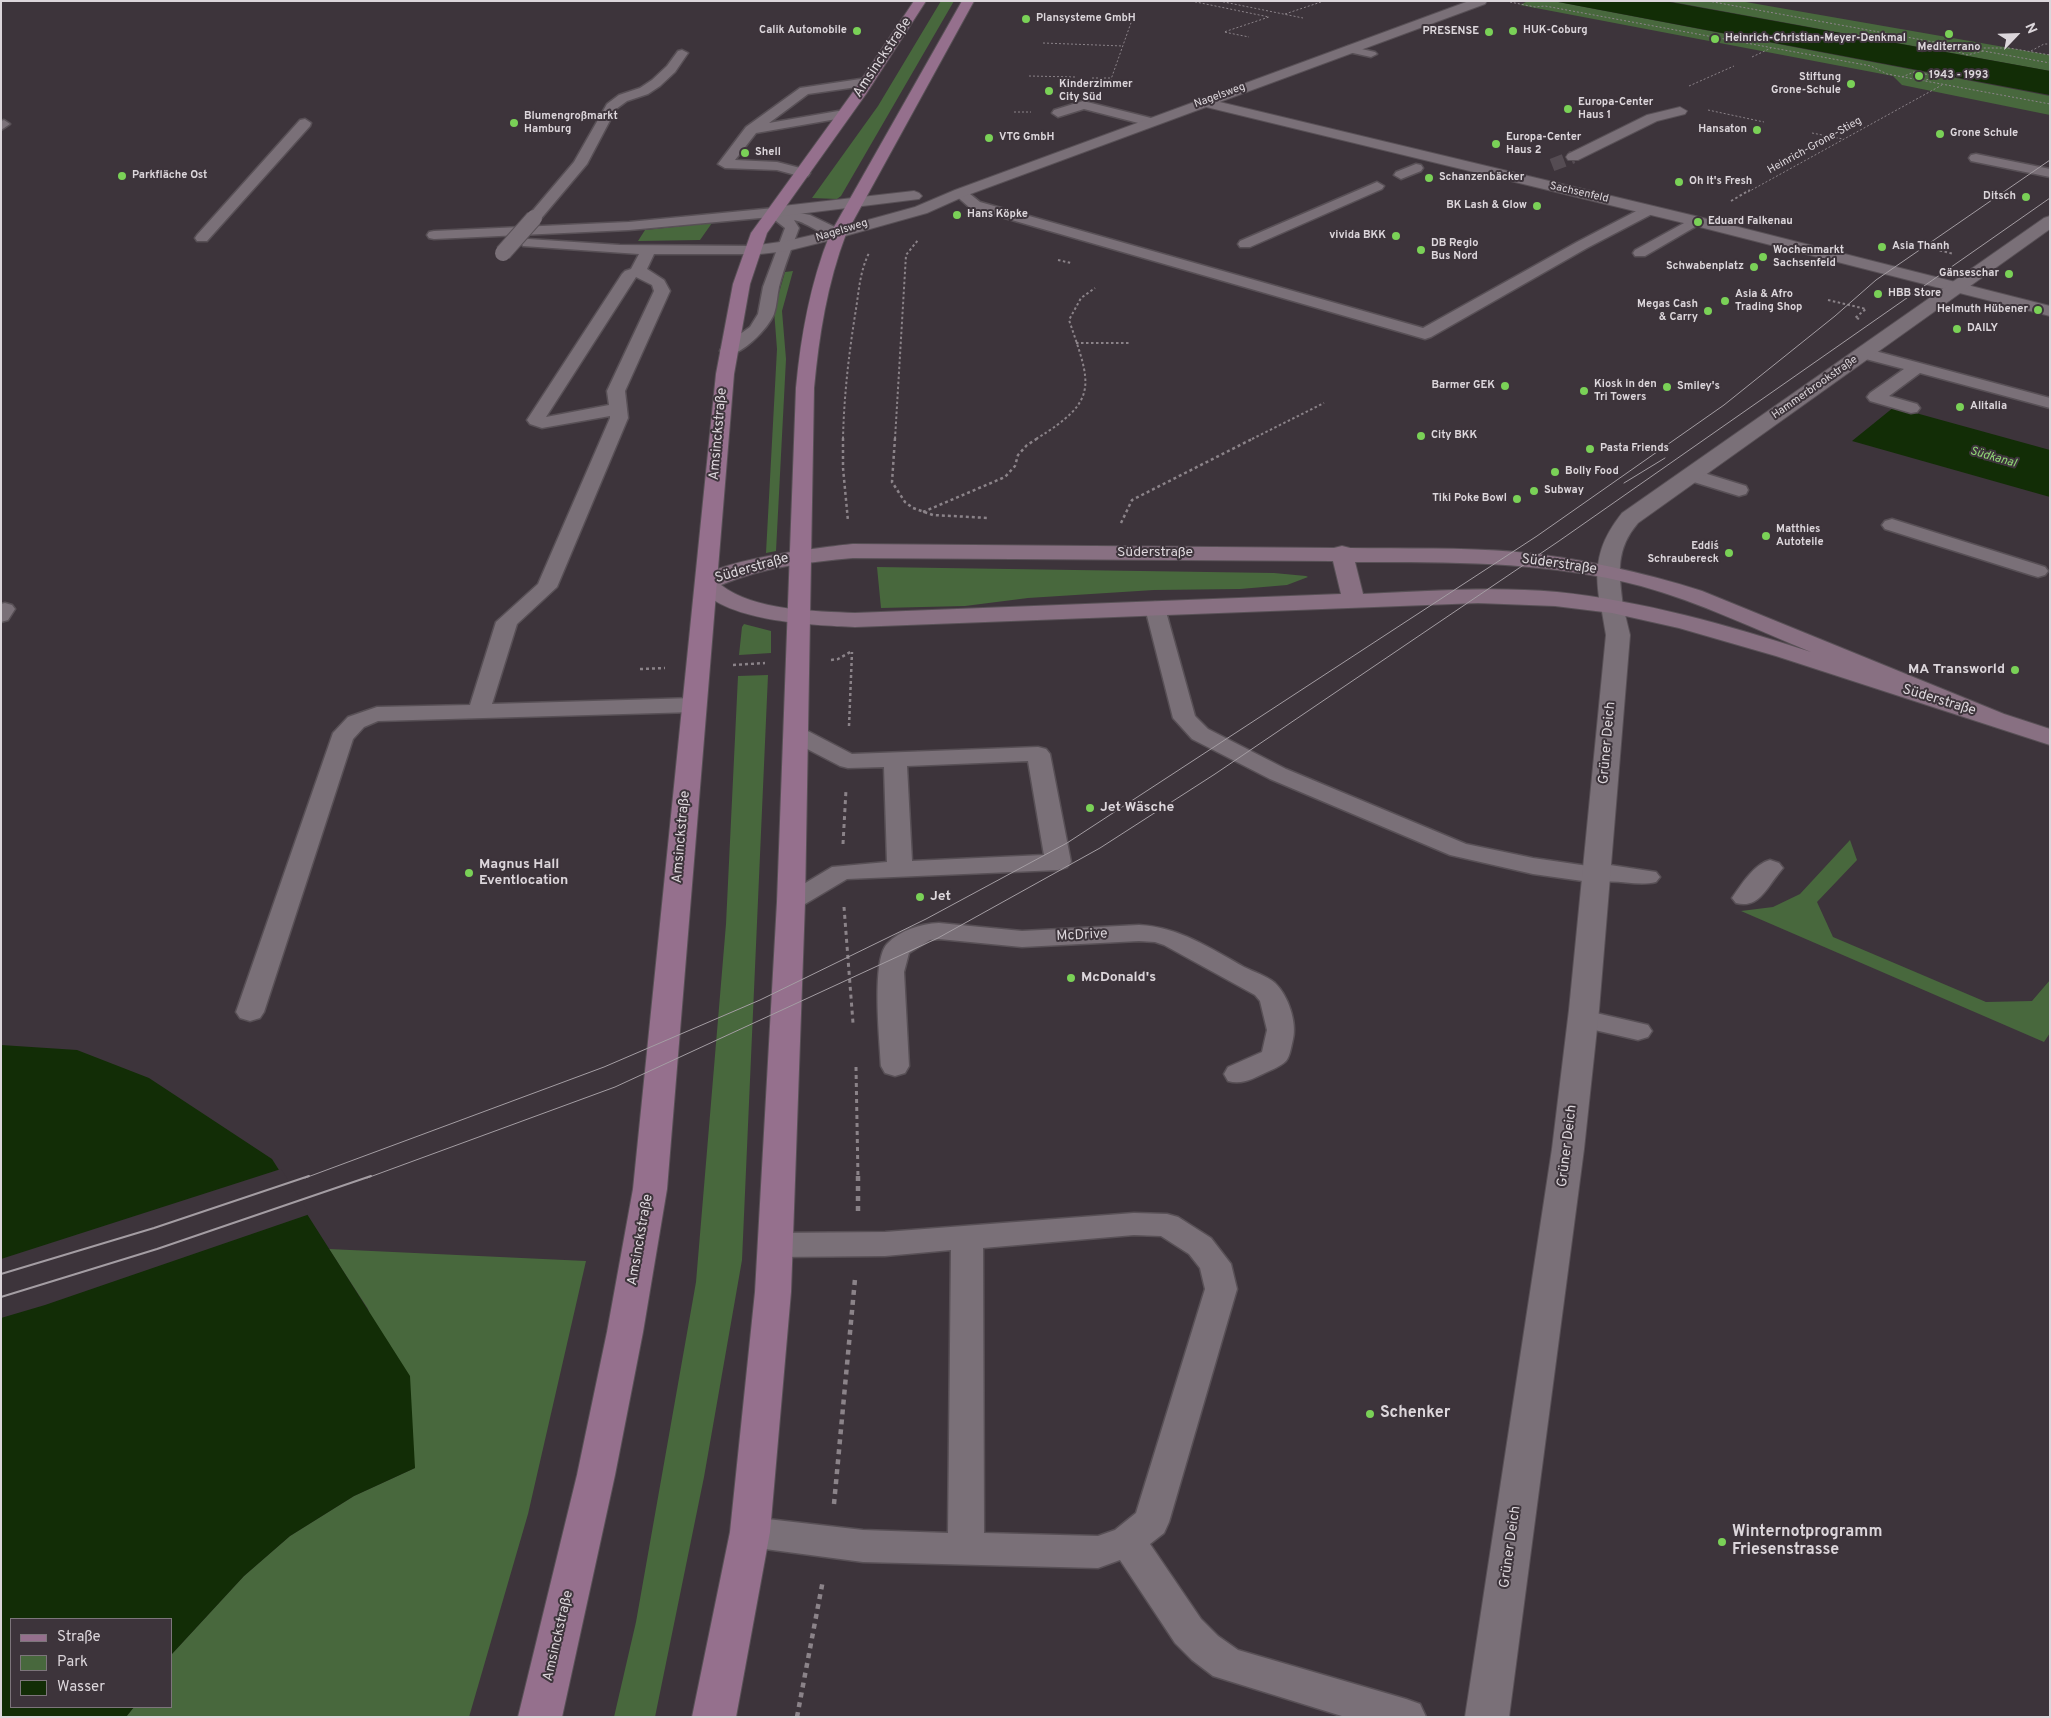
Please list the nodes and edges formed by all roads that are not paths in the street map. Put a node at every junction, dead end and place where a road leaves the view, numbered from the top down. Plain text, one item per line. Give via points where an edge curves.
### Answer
1 (920, 1) edge
2 (968, 1) edge
3 (1481, 1) edge
4 (1361, 44) junction
5 (1348, 49) junction
6 (1384, 49) dead end
7 (682, 52) dead end
8 (1371, 54) dead end
9 (867, 82) junction
10 (1203, 102) junction
11 (1680, 111) road end
12 (1058, 113) dead end
13 (844, 114) junction
14 (1150, 122) junction
15 (305, 123) dead end
16 (750, 130) junction
17 (1573, 157) tunnel mouth
18 (1976, 158) dead end
19 (1416, 168) dead end
20 (1544, 169) tunnel mouth
21 (803, 173) junction
22 (2050, 173) edge
23 (1401, 175) dead end
24 (1520, 179) junction
25 (1377, 186) dead end
26 (960, 193) junction
27 (854, 204) junction
28 (1649, 210) junction
29 (774, 212) junction
30 (1695, 221) junction
31 (2050, 221) edge
32 (629, 226) junction
33 (838, 234) junction
34 (202, 238) dead end
35 (1245, 244) dead end
36 (787, 246) junction
37 (620, 248) junction
38 (649, 249) junction
39 (751, 250) junction
40 (504, 253) dead end
41 (1640, 253) dead end
42 (1218, 256) dead end
43 (1193, 267) junction
44 (639, 269) junction
45 (1953, 288) junction
46 (2050, 311) edge
47 (728, 351) junction
48 (1864, 353) junction
49 (1917, 367) junction
50 (2050, 404) edge
51 (1911, 408) dead end
52 (619, 413) junction
53 (1698, 471) junction
54 (1746, 486) dead end
55 (1892, 525) dead end
56 (1342, 553) junction
57 (800, 555) junction
58 (2038, 571) dead end
59 (1607, 572) junction
60 (706, 583) junction
61 (1354, 600) junction
62 (1612, 606) junction
63 (1155, 608) junction
64 (799, 618) junction
65 (694, 704) junction
66 (479, 711) junction
67 (1994, 718) junction
68 (796, 734) junction
69 (2050, 737) edge
70 (895, 760) junction
71 (1770, 868) dead end
72 (900, 869) junction
73 (1597, 873) junction
74 (1647, 877) dead end
75 (1745, 898) dead end
76 (791, 902) junction
77 (250, 1012) dead end
78 (1583, 1019) junction
79 (1638, 1031) dead end
80 (895, 1066) dead end
81 (1238, 1074) dead end
82 (967, 1237) junction
83 (776, 1245) junction
84 (750, 1532) junction
85 (1128, 1541) junction
86 (966, 1549) junction
87 (540, 1717) edge
88 (714, 1717) edge
89 (1406, 1717) edge
90 (1487, 1717) edge

1 - 9 main road, Amsinckstraße
2 - 27 main road
3 - 4 street, Nagelsweg
4 - 5 street, Nagelsweg
4 - 6 lane
5 - 8 lane
5 - 10 street, Nagelsweg
7 - 40 lane, bridge via 672,69 656,84 623,98 611,107 580,164
9 - 13 main road, Amsinckstraße
9 - 16 lane via 804,91
10 - 14 street, Nagelsweg
10 - 24 street, Sachsenfeld
11 - 17 street via 1652,118
12 - 14 lane via 1083,105
13 - 16 lane
13 - 21 main road, Amsinckstraße
14 - 26 street, Nagelsweg
15 - 34 lane
16 - 21 lane via 725,164 777,166
18 - 22 lane
19 - 23 lane
20 - 24 street
21 - 29 main road, Amsinckstraße
24 - 28 street, Sachsenfeld
25 - 35 lane
26 - 27 street, Nagelsweg via 925,194
26 - 33 street, Nagelsweg via 921,210
26 - 43 lane via 975,205
27 - 29 street, Nagelsweg
27 - 33 main road
28 - 30 street, Sachsenfeld
28 - 43 lane via 1425,334
29 - 32 lane
29 - 33 lane via 804,218
29 - 36 lane via 792,228
29 - 39 main road, Amsinckstraße
30 - 41 lane
30 - 45 street, Sachsenfeld
31 - 45 street, Hammerbrookstraße
32 - 37 lane
32 - 37 lane via 434,235
33 - 36 street, Nagelsweg
33 - 57 main road via 826,262 813,313 808,353
36 - 39 street, Nagelsweg
36 - 47 lane via 771,287 766,314 756,330
37 - 38 lane
38 - 39 lane
38 - 44 lane
39 - 47 main road, Amsinckstraße
42 - 43 lane
44 - 52 lane via 659,283 662,291 616,391
44 - 52 lane via 630,274 536,420 542,423
45 - 46 street, Sachsenfeld
45 - 48 street, Hammerbrookstraße
47 - 60 main road, Amsinckstraße
48 - 49 lane
48 - 53 street, Hammerbrookstraße
49 - 50 lane
49 - 51 lane via 1876,397
52 - 66 lane via 547,587 507,622
53 - 54 lane
53 - 59 street, Hammerbrookstraße via 1630,518 1620,529 1609,552
55 - 58 lane
56 - 57 main road, Süderstraße via 853,551
56 - 59 main road, Süderstraße via 1518,558
56 - 61 main road
57 - 60 main road, Süderstraße via 728,573
57 - 64 main road
59 - 62 street, Grüner Deich
59 - 67 main road, Süderstraße via 1694,596
60 - 64 main road, Süderstraße via 723,597
60 - 65 main road, Amsinckstraße
61 - 62 main road, Süderstraße via 1478,596 1555,599
61 - 63 main road, Süderstraße
62 - 67 main road, Süderstraße via 1684,622 1784,651
62 - 73 street, Grüner Deich via 1618,635
63 - 64 main road, Süderstraße via 855,620
63 - 73 lane via 1184,718 1200,734 1278,774 1459,850 1533,866
64 - 68 main road
65 - 66 lane
65 - 87 main road, Amsinckstraße via 650,1188 596,1475
66 - 77 lane via 378,714 360,719 347,728
67 - 69 main road, Süderstraße
68 - 70 lane via 848,761
68 - 76 main road
70 - 72 lane
70 - 72 lane via 1038,754 1058,862
71 - 75 lane
72 - 76 lane via 841,872
73 - 74 lane
73 - 78 street, Grüner Deich
76 - 83 main road
78 - 79 lane
78 - 90 street, Grüner Deich via 1568,1149
80 - 81 lane, McDrive via 891,972 896,950 910,940 925,932 939,931 1022,939 1139,933 1173,939 1265,990 1273,1000 1280,1030 1274,1057
82 - 83 lane
82 - 85 lane via 1134,1224 1167,1225 1200,1246 1215,1264 1221,1289 1151,1522
82 - 86 lane
83 - 84 main road
84 - 86 lane via 863,1546
84 - 88 main road
85 - 86 lane via 1098,1552
85 - 89 lane via 1188,1631 1226,1664

